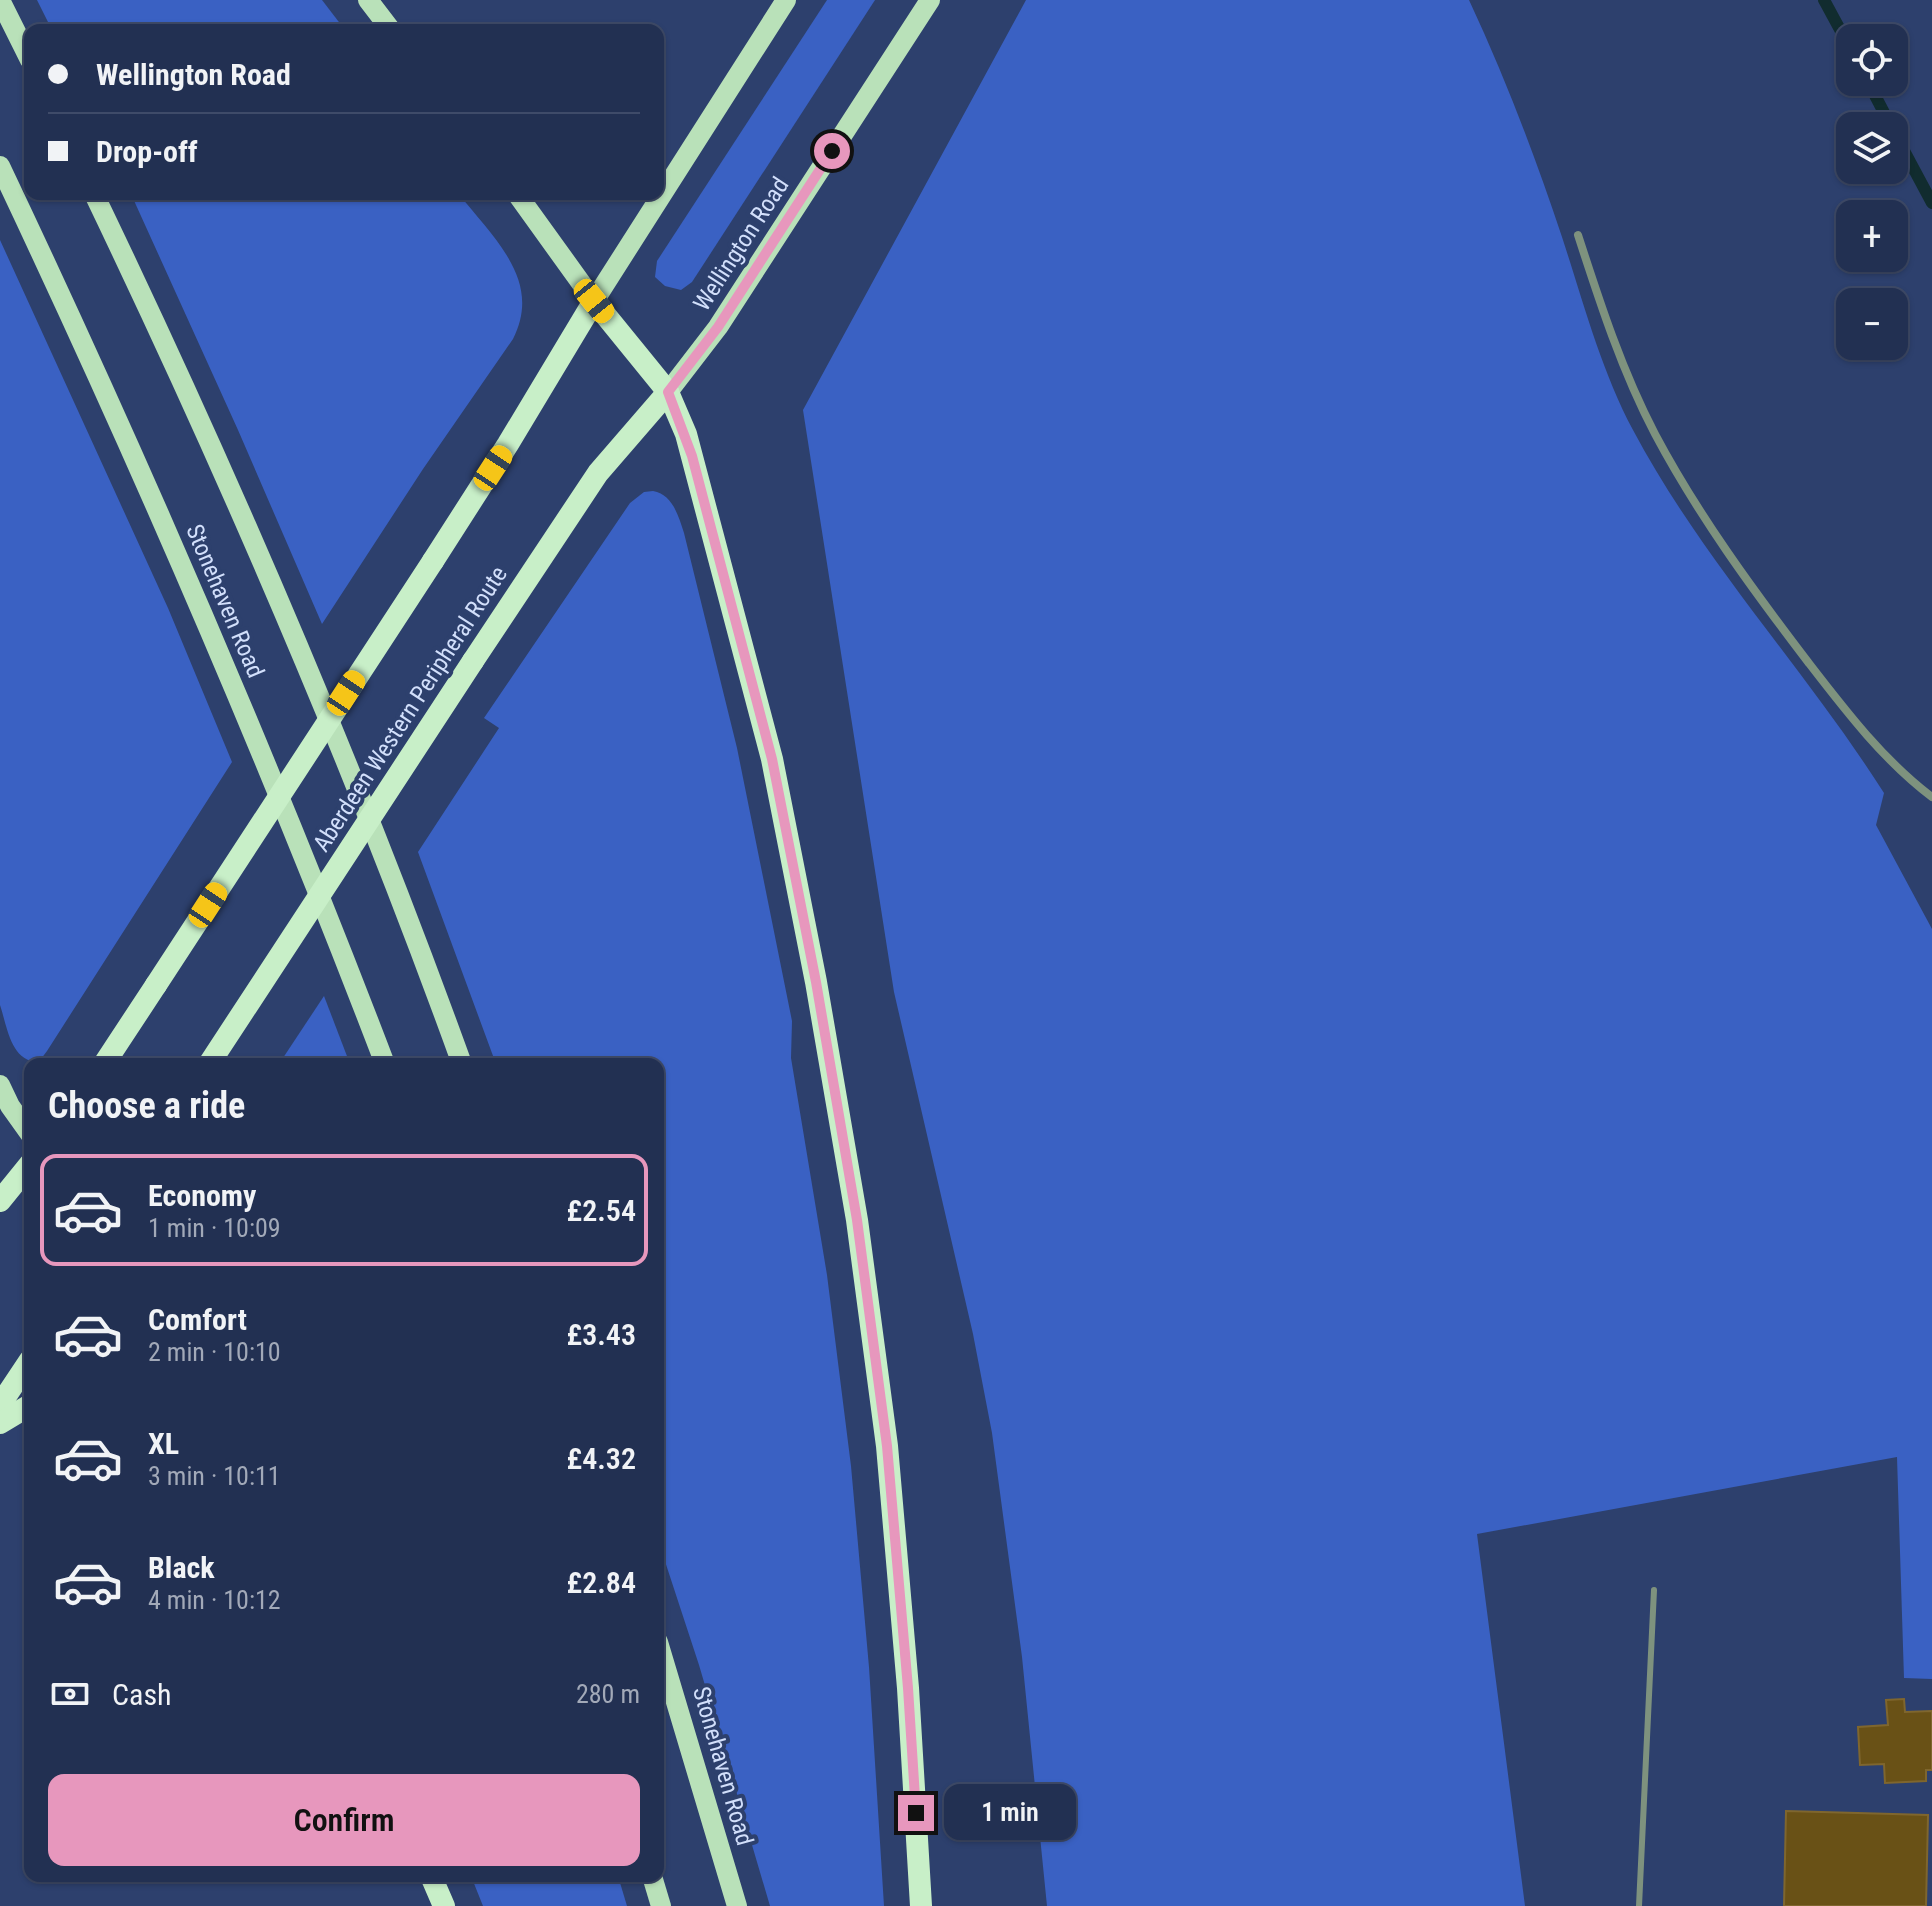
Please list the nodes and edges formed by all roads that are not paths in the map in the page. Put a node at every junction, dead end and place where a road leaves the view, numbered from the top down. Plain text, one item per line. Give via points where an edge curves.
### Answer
1 (0, 0) edge
2 (368, 0) edge
3 (786, 0) edge
4 (930, 0) edge
5 (386, 24) edge
6 (24, 48) edge
7 (0, 166) edge
8 (664, 191) edge
9 (97, 200) edge
10 (521, 200) edge
11 (658, 200) edge
12 (1578, 235) dead end
13 (594, 301) junction
14 (668, 392) junction
15 (1932, 797) edge
16 (108, 1058) edge
17 (213, 1058) edge
18 (383, 1058) edge
19 (460, 1058) edge
20 (0, 1085) edge
21 (24, 1126) edge
22 (24, 1171) edge
23 (0, 1201) edge
24 (24, 1369) edge
25 (0, 1405) edge
26 (24, 1409) edge
27 (0, 1423) edge
28 (1654, 1590) dead end
29 (664, 1662) edge
30 (434, 1882) edge
31 (654, 1882) edge
32 (444, 1906) edge
33 (661, 1906) edge
34 (737, 1906) edge
35 (921, 1906) edge
36 (1639, 1906) edge

1 - 6 main road
2 - 5 main road
3 - 8 main road
4 - 14 main road, Wellington Road via 726,316
7 - 18 main road, Stonehaven Road via 181,561
9 - 19 main road, Stonehaven Road via 208,438 301,655
10 - 13 main road
11 - 13 main road
12 - 15 street via 1612,336 1655,434 1710,526 1843,708
13 - 14 highway
13 - 16 highway, bridge via 433,561
14 - 17 highway, Aberdeen Western Peripheral Route, bridge via 598,473
14 - 35 highway via 690,449 772,759 854,1205 887,1446
20 - 21 main road
22 - 23 highway
24 - 25 highway
26 - 27 highway
28 - 36 lane
29 - 34 main road, Stonehaven Road
30 - 32 highway
31 - 33 main road

